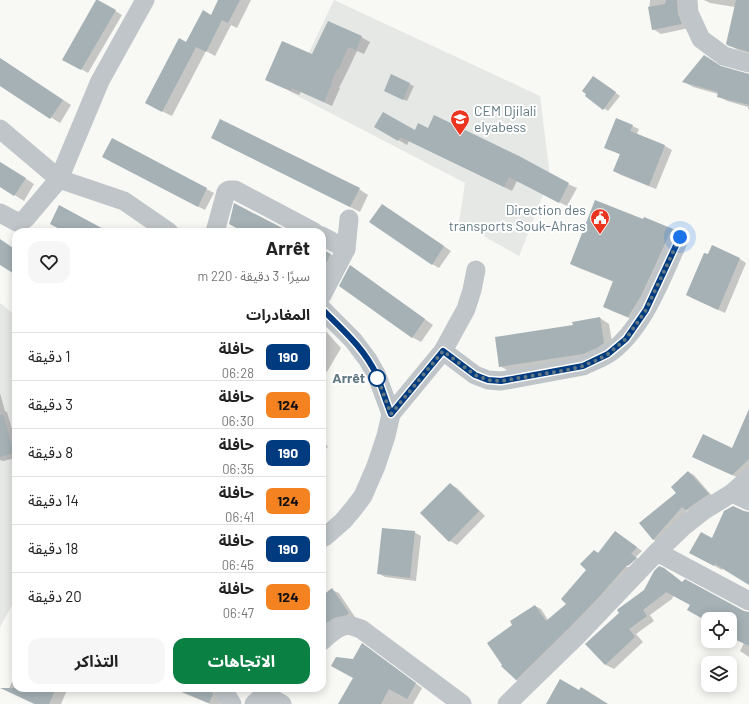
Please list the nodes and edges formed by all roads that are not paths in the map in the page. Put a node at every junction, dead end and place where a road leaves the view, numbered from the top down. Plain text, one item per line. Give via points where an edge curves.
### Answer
1 (688, 0) edge
2 (142, 1) edge
3 (749, 63) edge
4 (0, 129) edge
5 (59, 179) junction
6 (0, 213) edge
7 (349, 219) dead end
8 (163, 228) edge
9 (216, 228) edge
10 (306, 228) edge
11 (680, 237) dead end
12 (326, 238) edge
13 (346, 249) junction
14 (476, 270) dead end
15 (326, 287) edge
16 (326, 313) edge
17 (443, 351) junction
18 (391, 414) junction
19 (749, 478) edge
20 (732, 493) junction
21 (749, 501) edge
22 (326, 536) edge
23 (657, 552) junction
24 (749, 601) edge
25 (326, 637) edge
26 (224, 692) edge
27 (263, 695) edge
28 (232, 704) edge
29 (282, 704) edge
30 (462, 704) edge
31 (507, 704) edge

1 - 3 street via 689,13 700,39 724,56
2 - 5 street via 100,81
4 - 5 street
5 - 6 street via 21,222
5 - 8 street via 124,201
7 - 13 street
9 - 10 street via 226,192 235,190
11 - 17 street via 646,310 626,339 595,361 567,370 501,381 475,375
12 - 13 street
13 - 15 street
14 - 17 street via 466,309
16 - 18 street via 353,340 368,360 377,376
17 - 18 street
18 - 22 street via 376,466 363,496 343,521
19 - 20 street
20 - 21 street
20 - 23 street via 684,526
23 - 24 street
23 - 31 street via 577,636
25 - 30 street via 341,627 361,629
26 - 28 street
27 - 29 street

